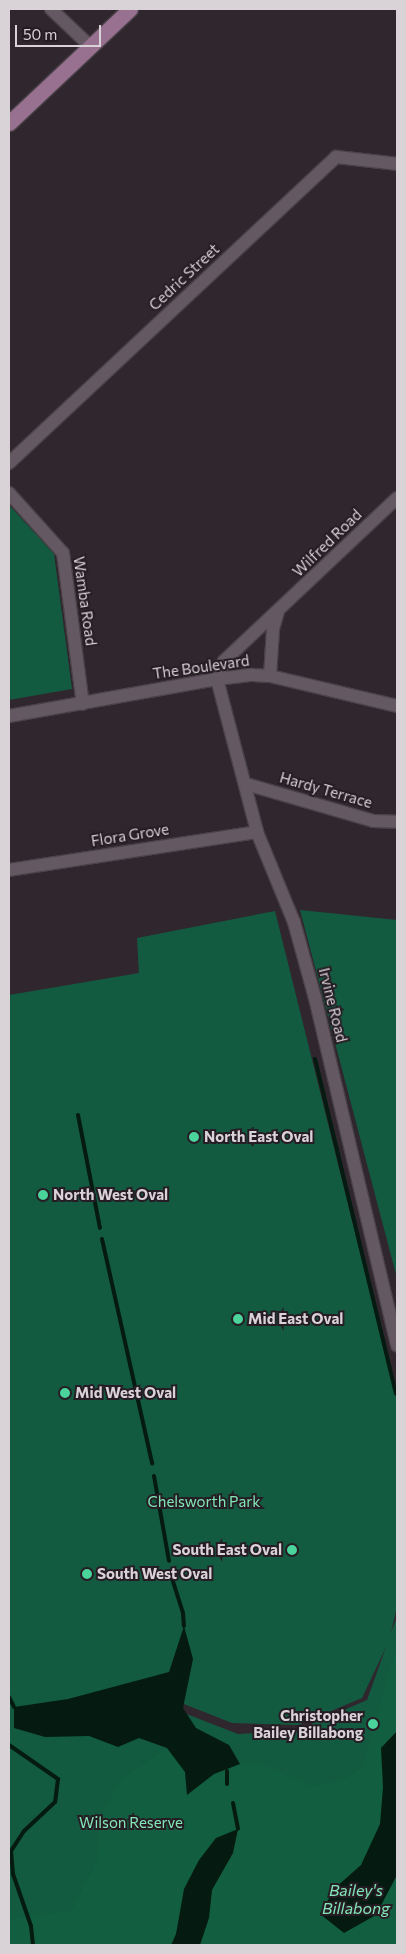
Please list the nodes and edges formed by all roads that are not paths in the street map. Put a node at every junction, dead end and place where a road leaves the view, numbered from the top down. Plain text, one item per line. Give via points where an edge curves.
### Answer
1 (51, 9) edge
2 (130, 9) edge
3 (90, 46) junction
4 (9, 121) edge
5 (397, 164) edge
6 (9, 463) edge
7 (9, 493) edge
8 (397, 498) edge
9 (278, 611) junction
10 (270, 676) junction
11 (217, 679) junction
12 (83, 704) junction
13 (397, 706) edge
14 (9, 716) edge
15 (246, 784) junction
16 (397, 822) edge
17 (257, 832) junction
18 (9, 870) edge
19 (397, 1345) edge

1 - 3 street
2 - 3 main road
3 - 4 main road
5 - 6 street, Cedric Street via 336,157
7 - 12 street, Wamba Road via 63,552
8 - 9 street, Wilfred Road
9 - 10 street via 273,628
9 - 11 street, Wilfred Road via 224,661
10 - 11 street, The Boulevard
10 - 13 street, The Boulevard
11 - 12 street, The Boulevard
11 - 15 street, Irvine Road
12 - 14 street, The Boulevard
15 - 16 street, Hardy Terrace via 373,820
15 - 17 street, Irvine Road
17 - 18 street, Flora Grove
17 - 19 street, Irvine Road via 294,922 356,1165

